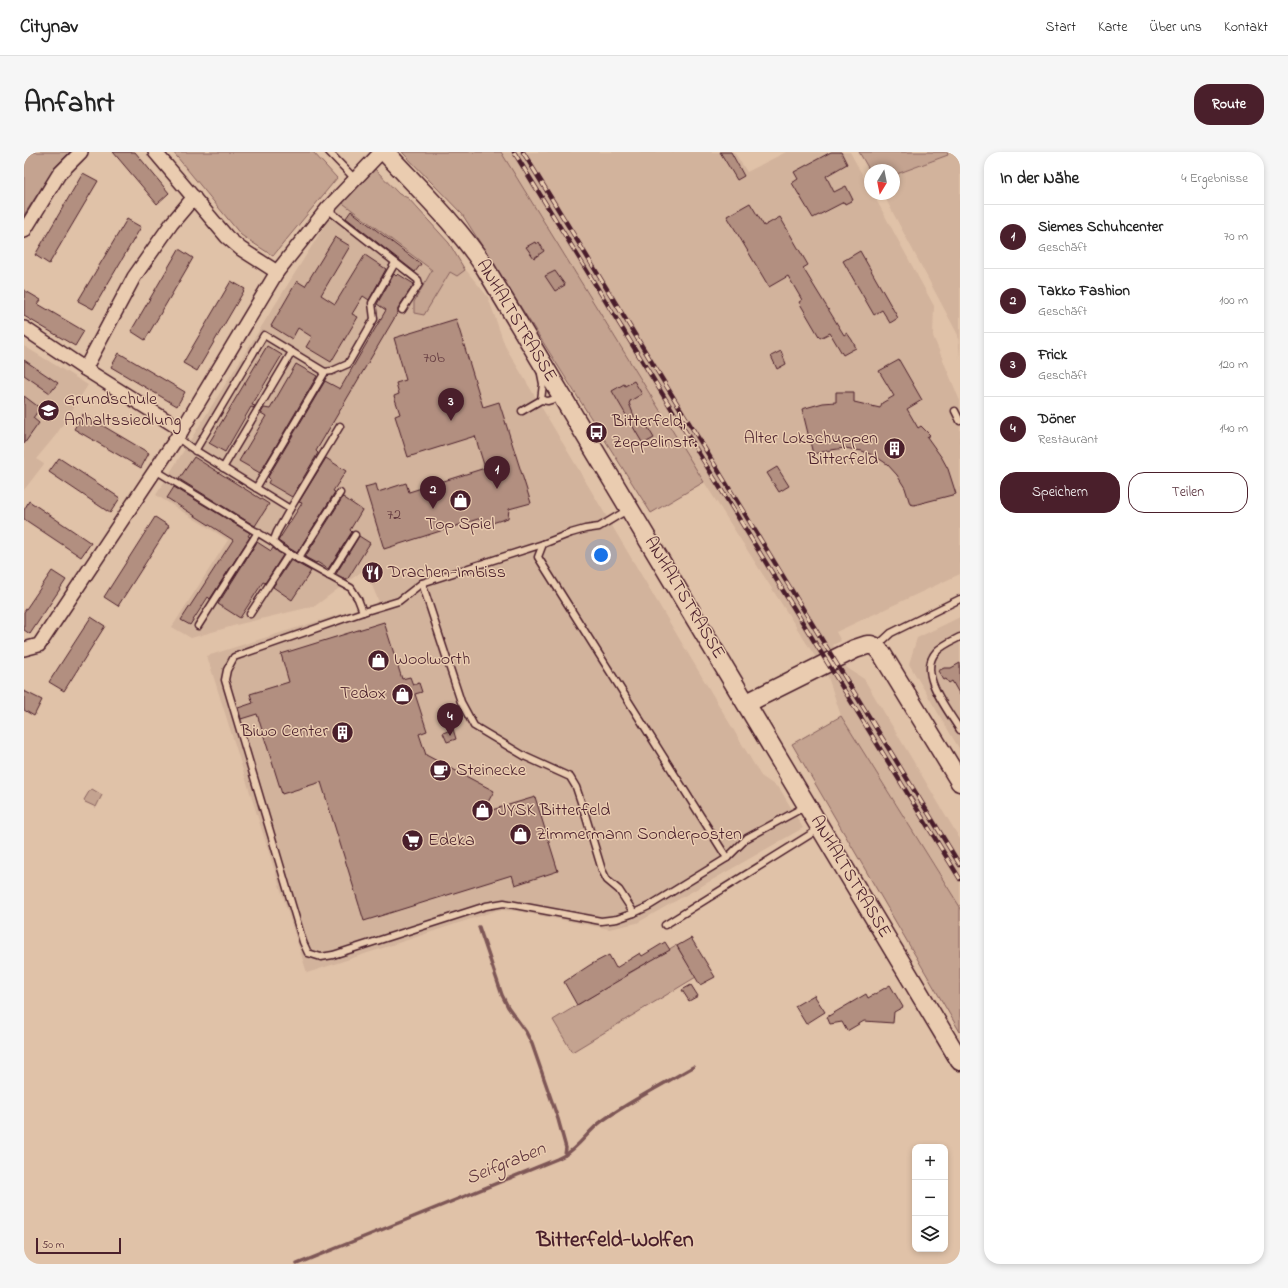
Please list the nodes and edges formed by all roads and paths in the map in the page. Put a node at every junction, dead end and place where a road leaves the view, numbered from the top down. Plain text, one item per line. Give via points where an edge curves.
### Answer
1 (81, 152) edge
2 (155, 152) edge
3 (329, 152) edge
4 (381, 152) edge
5 (385, 152) edge
6 (355, 178) junction
7 (194, 198) junction
8 (327, 209) junction
9 (24, 231) edge
10 (395, 263) junction
11 (277, 272) junction
12 (402, 310) dead end
13 (24, 328) edge
14 (292, 352) junction
15 (540, 359) junction
16 (85, 369) junction
17 (325, 372) junction
18 (562, 397) junction
19 (541, 400) junction
20 (522, 410) dead end
21 (955, 411) dead end
22 (960, 421) edge
23 (340, 426) dead end
24 (179, 434) junction
25 (195, 451) junction
26 (223, 468) junction
27 (155, 470) junction
28 (256, 488) junction
29 (340, 493) dead end
30 (630, 508) junction
31 (290, 509) junction
32 (258, 532) junction
33 (355, 535) dead end
34 (273, 542) junction
35 (543, 544) junction
36 (289, 554) junction
37 (298, 559) junction
38 (329, 576) junction
39 (422, 583) junction
40 (960, 598) edge
41 (363, 612) junction
42 (250, 614) dead end
43 (198, 626) dead end
44 (960, 637) edge
45 (876, 647) junction
46 (24, 649) edge
47 (747, 703) junction
48 (960, 730) edge
49 (960, 782) edge
50 (807, 806) junction
51 (821, 828) junction
52 (727, 858) junction
53 (634, 914) junction
54 (665, 926) dead end
55 (960, 1061) edge

1 - 9 street via 59,174
2 - 7 street
3 - 6 lane
4 - 6 street
5 - 15 street, ANHALTSTRASSE via 472,248
6 - 8 street
7 - 11 street via 241,249
7 - 16 street via 134,277
8 - 10 lane
8 - 11 street
10 - 12 lane via 418,280 419,284
10 - 17 lane via 372,303 374,319 348,364
11 - 24 street
13 - 16 street
14 - 17 lane
14 - 25 lane via 264,335
14 - 26 lane
15 - 18 street, ANHALTSTRASSE
15 - 19 lane via 543,384
16 - 24 street
17 - 28 lane
18 - 19 lane
18 - 30 street, ANHALTSTRASSE
19 - 20 lane
21 - 22 lane
23 - 31 lane
24 - 25 lane
24 - 27 street
25 - 26 lane
26 - 28 lane
27 - 32 lane
27 - 46 street via 39,645
28 - 31 lane
29 - 37 lane
30 - 35 lane via 599,527 585,529
30 - 47 street, ANHALTSTRASSE
31 - 34 lane
32 - 34 lane
32 - 43 lane
33 - 38 lane
34 - 36 lane
35 - 39 lane
35 - 52 lane via 538,557
36 - 37 lane
36 - 42 lane
37 - 38 lane
38 - 41 lane via 351,588
39 - 41 lane via 399,601
39 - 53 lane via 461,702 474,726 526,757 570,777 576,787 602,870
40 - 45 lane via 891,632
41 - 53 lane via 234,657 224,680 308,953 321,957 333,955 486,906 504,903 601,921
44 - 48 lane via 936,652 931,660 930,670 931,679
45 - 47 street via 868,645 850,650
45 - 49 street
47 - 50 street, ANHALTSTRASSE
50 - 51 street, ANHALTSTRASSE
50 - 52 lane via 747,838
51 - 54 lane
51 - 55 street, ANHALTSTRASSE
52 - 53 lane

